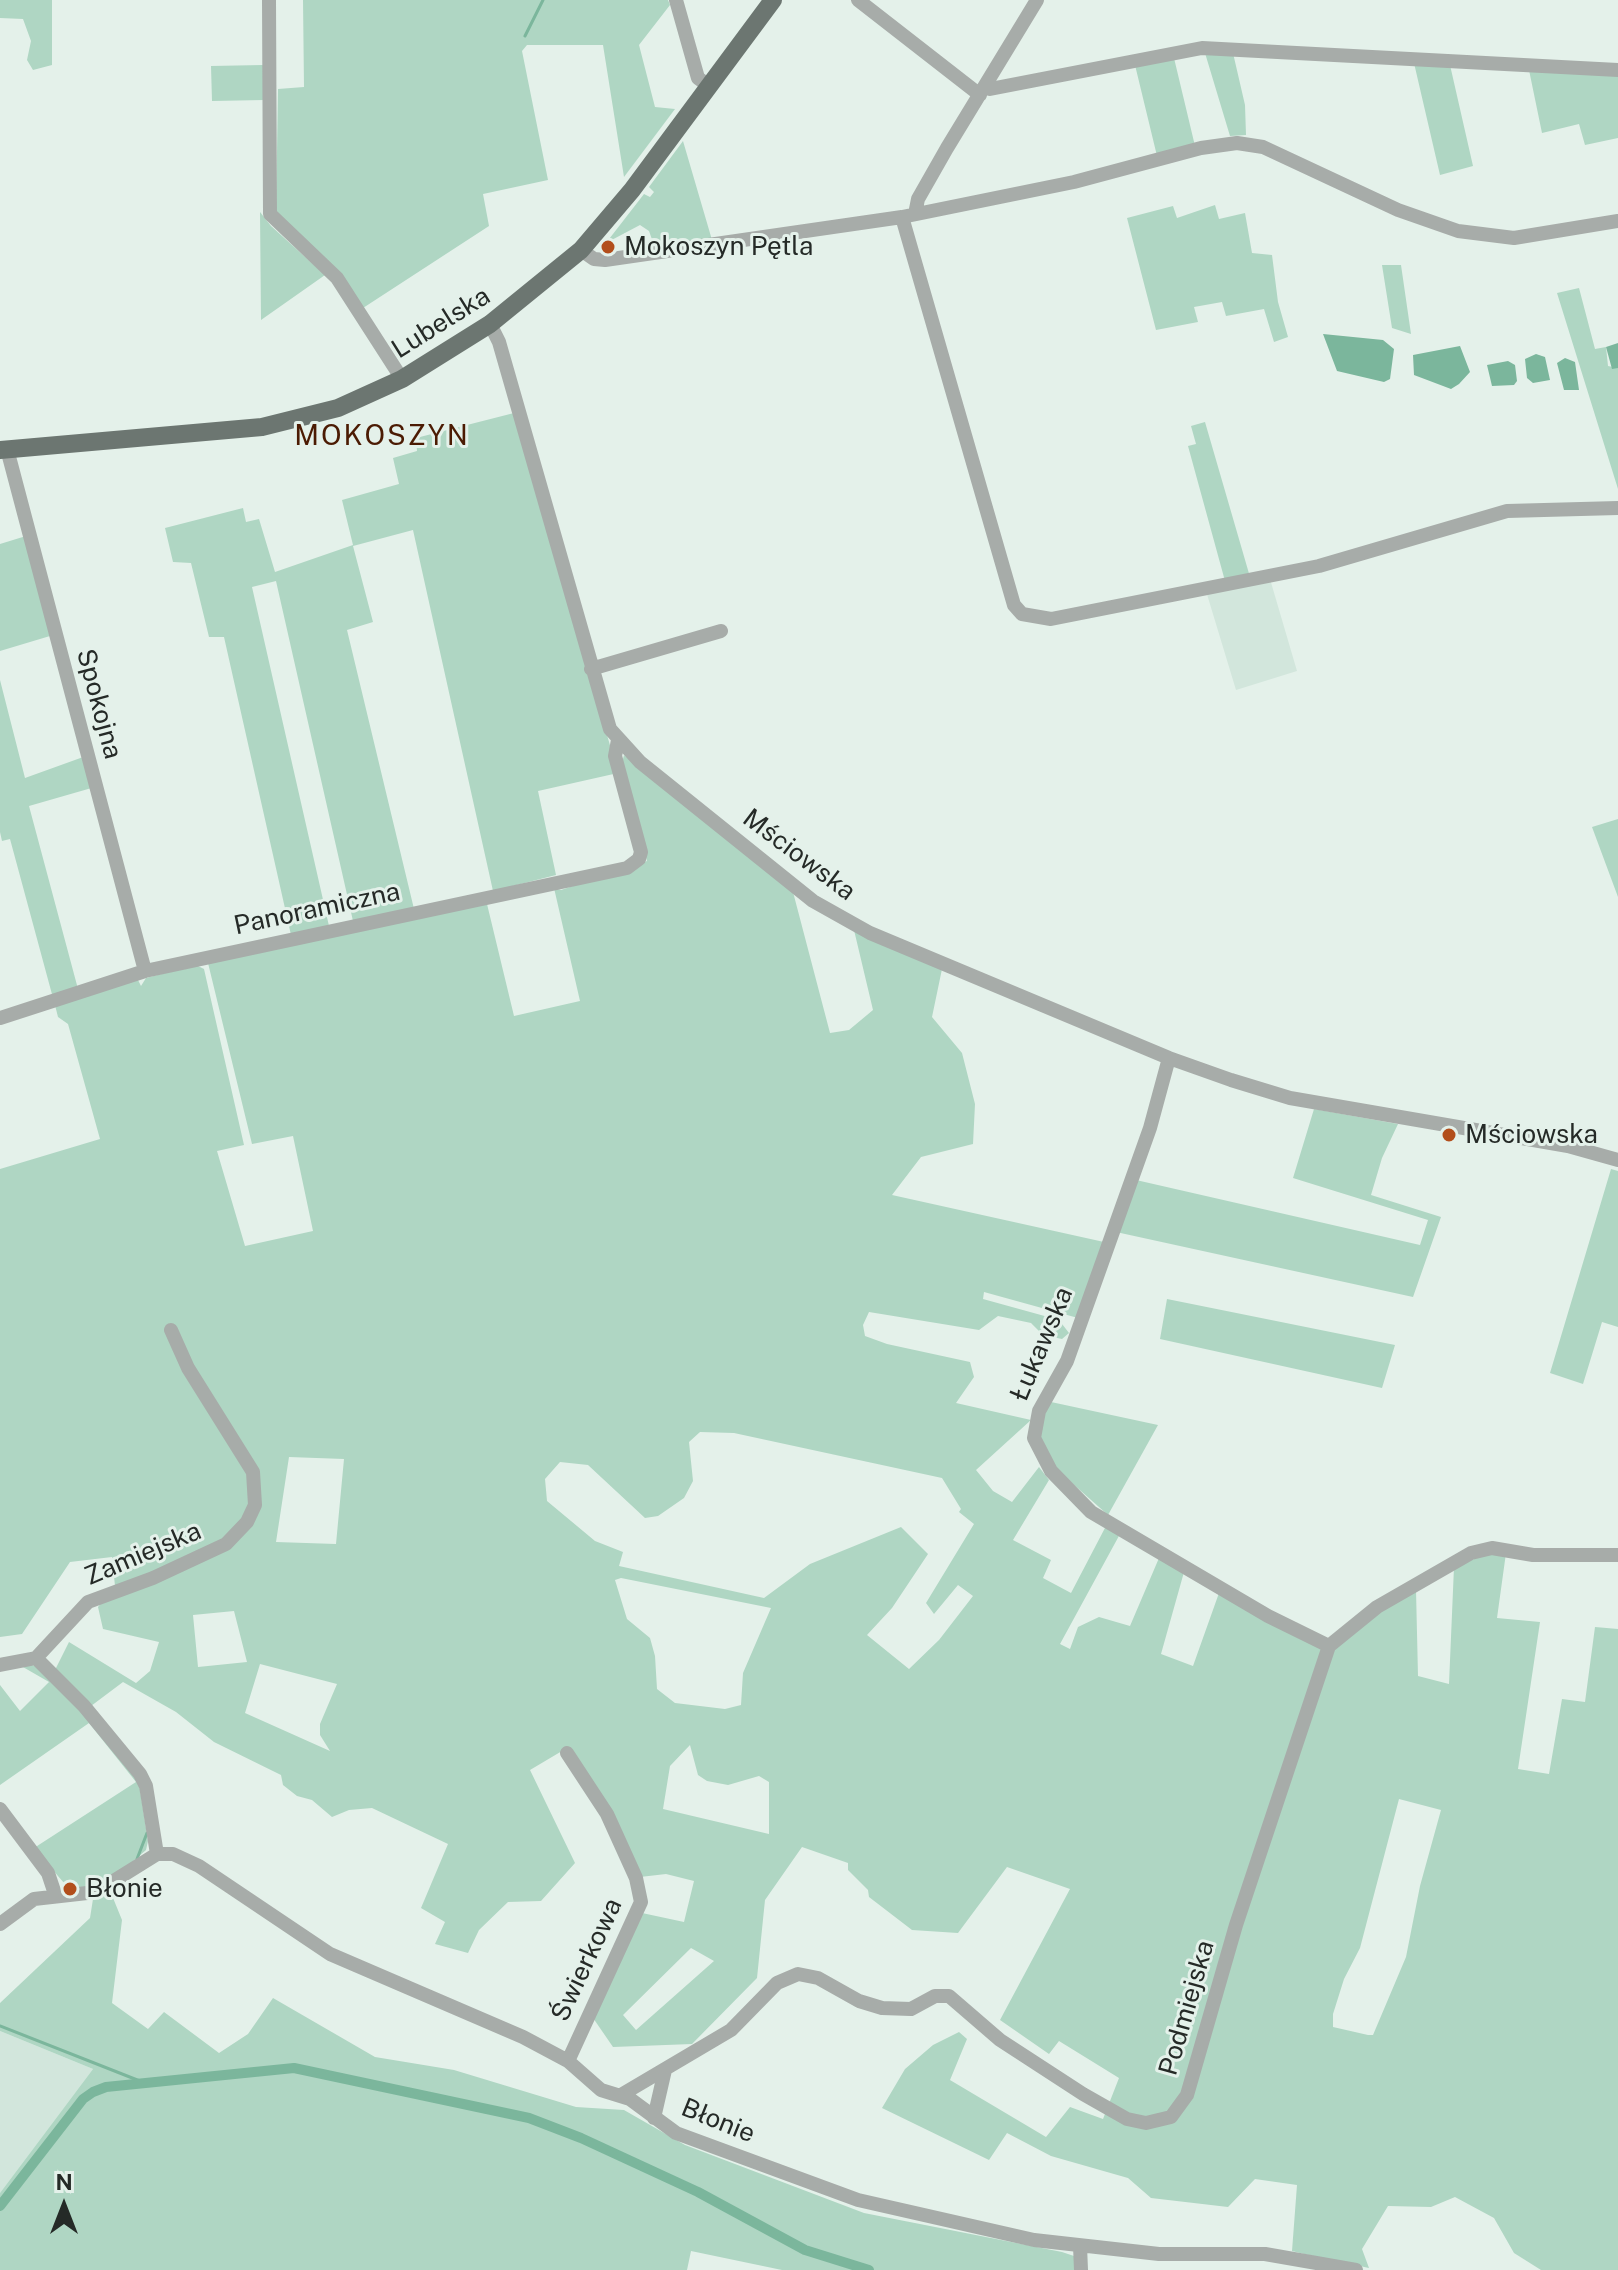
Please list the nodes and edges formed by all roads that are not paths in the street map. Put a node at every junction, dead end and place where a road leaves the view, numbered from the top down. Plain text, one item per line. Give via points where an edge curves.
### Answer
1 (269, 0) edge
2 (676, 0) edge
3 (773, 0) edge
4 (858, 0) edge
5 (1037, 0) edge
6 (1618, 70) edge
7 (709, 86) junction
8 (982, 90) junction
9 (909, 216) junction
10 (1618, 221) edge
11 (581, 250) junction
12 (490, 324) junction
13 (402, 379) junction
14 (4, 449) edge
15 (1618, 508) edge
16 (721, 631) dead end
17 (591, 669) junction
18 (618, 740) junction
19 (145, 971) junction
20 (0, 1018) edge
21 (1169, 1058) junction
22 (1618, 1160) edge
23 (171, 1330) dead end
24 (1618, 1555) edge
25 (1329, 1646) junction
26 (36, 1658) junction
27 (0, 1665) edge
28 (567, 1753) dead end
29 (0, 1809) edge
30 (157, 1854) junction
31 (55, 1894) junction
32 (0, 1924) edge
33 (568, 2061) junction
34 (665, 2070) junction
35 (621, 2095) junction
36 (654, 2118) junction
37 (1080, 2246) junction
38 (1081, 2270) edge
39 (1356, 2270) edge

1 - 13 street via 270,214 337,278
2 - 7 street via 698,78
3 - 7 main road, Lubelska
4 - 8 street
5 - 8 street
6 - 8 street via 1213,48
7 - 11 main road, Lubelska
8 - 9 street
9 - 10 street via 1237,143 1263,147 1398,210 1458,231 1514,238
9 - 11 street via 605,260
9 - 15 street via 1014,605 1022,614 1051,619 1319,566 1518,509
11 - 12 main road, Lubelska
12 - 13 main road, Lubelska
12 - 17 street, Mściowska
13 - 14 main road, Lubelska via 338,408 262,427
14 - 19 street, Spokojna
16 - 17 street
17 - 18 street, Mściowska via 605,719
18 - 19 street, Panoramiczna via 615,756 641,852 627,868
18 - 21 street, Mściowska via 813,901 842,919
19 - 20 street, Panoramiczna
21 - 22 street, Mściowska via 1290,1098 1568,1146
21 - 25 street, Łukawska via 1067,1361 1034,1425 1034,1438 1051,1471 1091,1512
23 - 26 street, Zamiejska via 188,1368 253,1472 255,1505 226,1544 88,1602
24 - 25 street via 1533,1555 1492,1548 1471,1553 1389,1599
25 - 34 street, Podmiejska via 1236,1925 1187,2095 1171,2117 1135,2122 1094,2100 1000,2040 949,1996 935,1996 911,2009 882,2008 798,1974 777,1983 731,2030
26 - 27 street
26 - 30 street via 140,1774
28 - 33 street, Świerkowa via 607,1814 641,1902
29 - 31 street via 48,1873
30 - 31 street via 103,1890
30 - 33 street, Błonie via 188,1860 330,1954
31 - 32 street via 25,1904
33 - 35 street, Błonie via 601,2090
34 - 35 street, Podmiejska
34 - 36 street
35 - 36 street, Błonie
36 - 37 street, Błonie via 676,2133 858,2200
37 - 38 street
37 - 39 street, Błonie via 1159,2254 1265,2254

